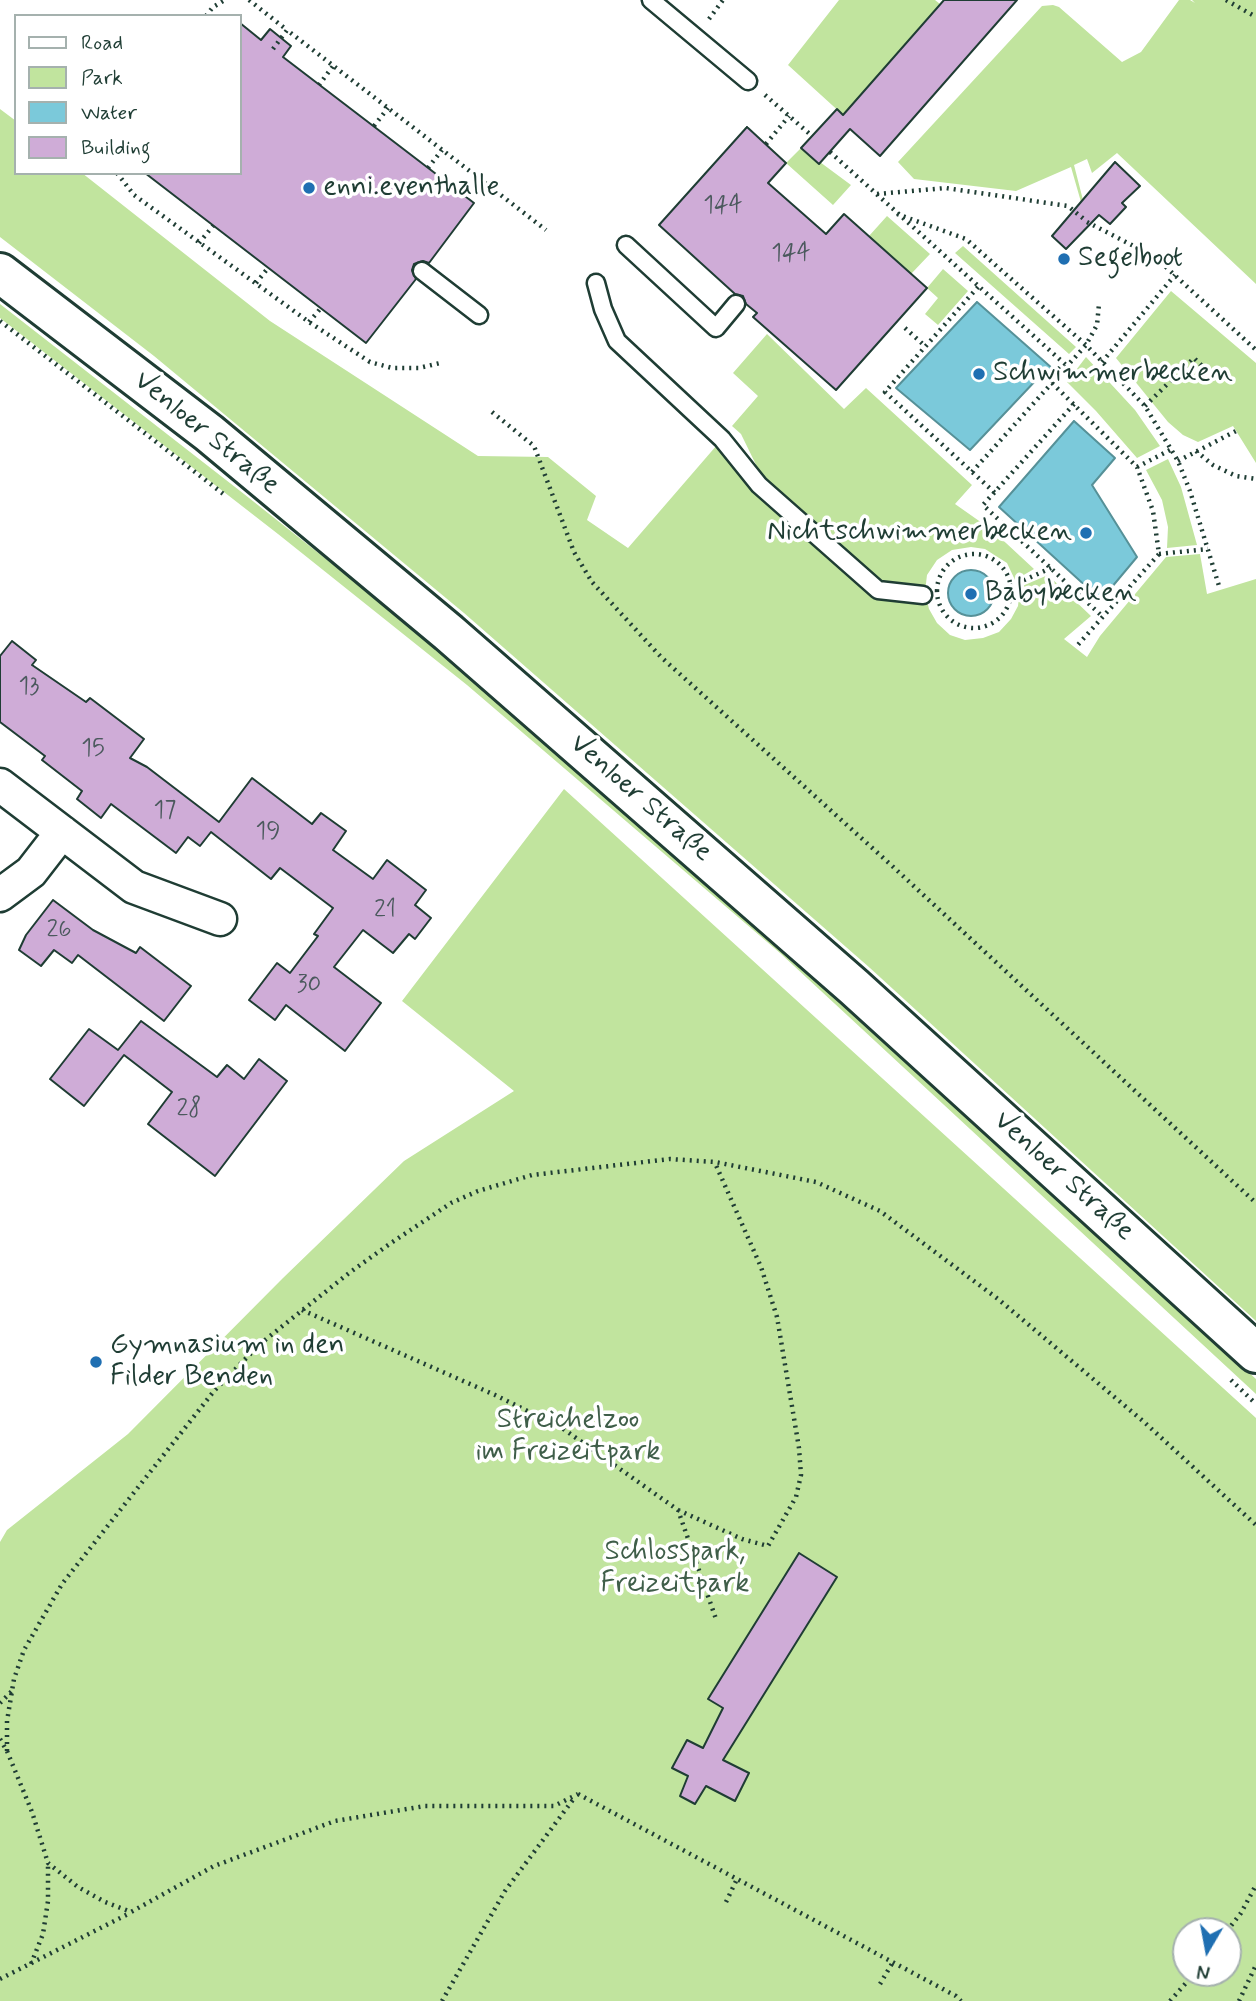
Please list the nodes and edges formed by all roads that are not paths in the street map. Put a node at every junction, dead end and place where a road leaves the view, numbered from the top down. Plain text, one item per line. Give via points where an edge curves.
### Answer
1 (653, 1) edge
2 (748, 81) road end
3 (626, 245) dead end
4 (422, 271) dead end
5 (0, 273) edge
6 (596, 283) dead end
7 (736, 304) dead end
8 (479, 314) dead end
9 (923, 595) dead end
10 (0, 785) edge
11 (62, 832) junction
12 (0, 895) edge
13 (220, 919) dead end
14 (1256, 1353) edge

1 - 2 lane
3 - 7 lane via 716,328
4 - 8 lane
5 - 14 main road, Venloer Straße via 209,433 449,633 855,987
6 - 9 lane via 617,341 722,439 759,485 878,590
10 - 11 street
11 - 12 street via 30,872
11 - 13 street via 134,887

